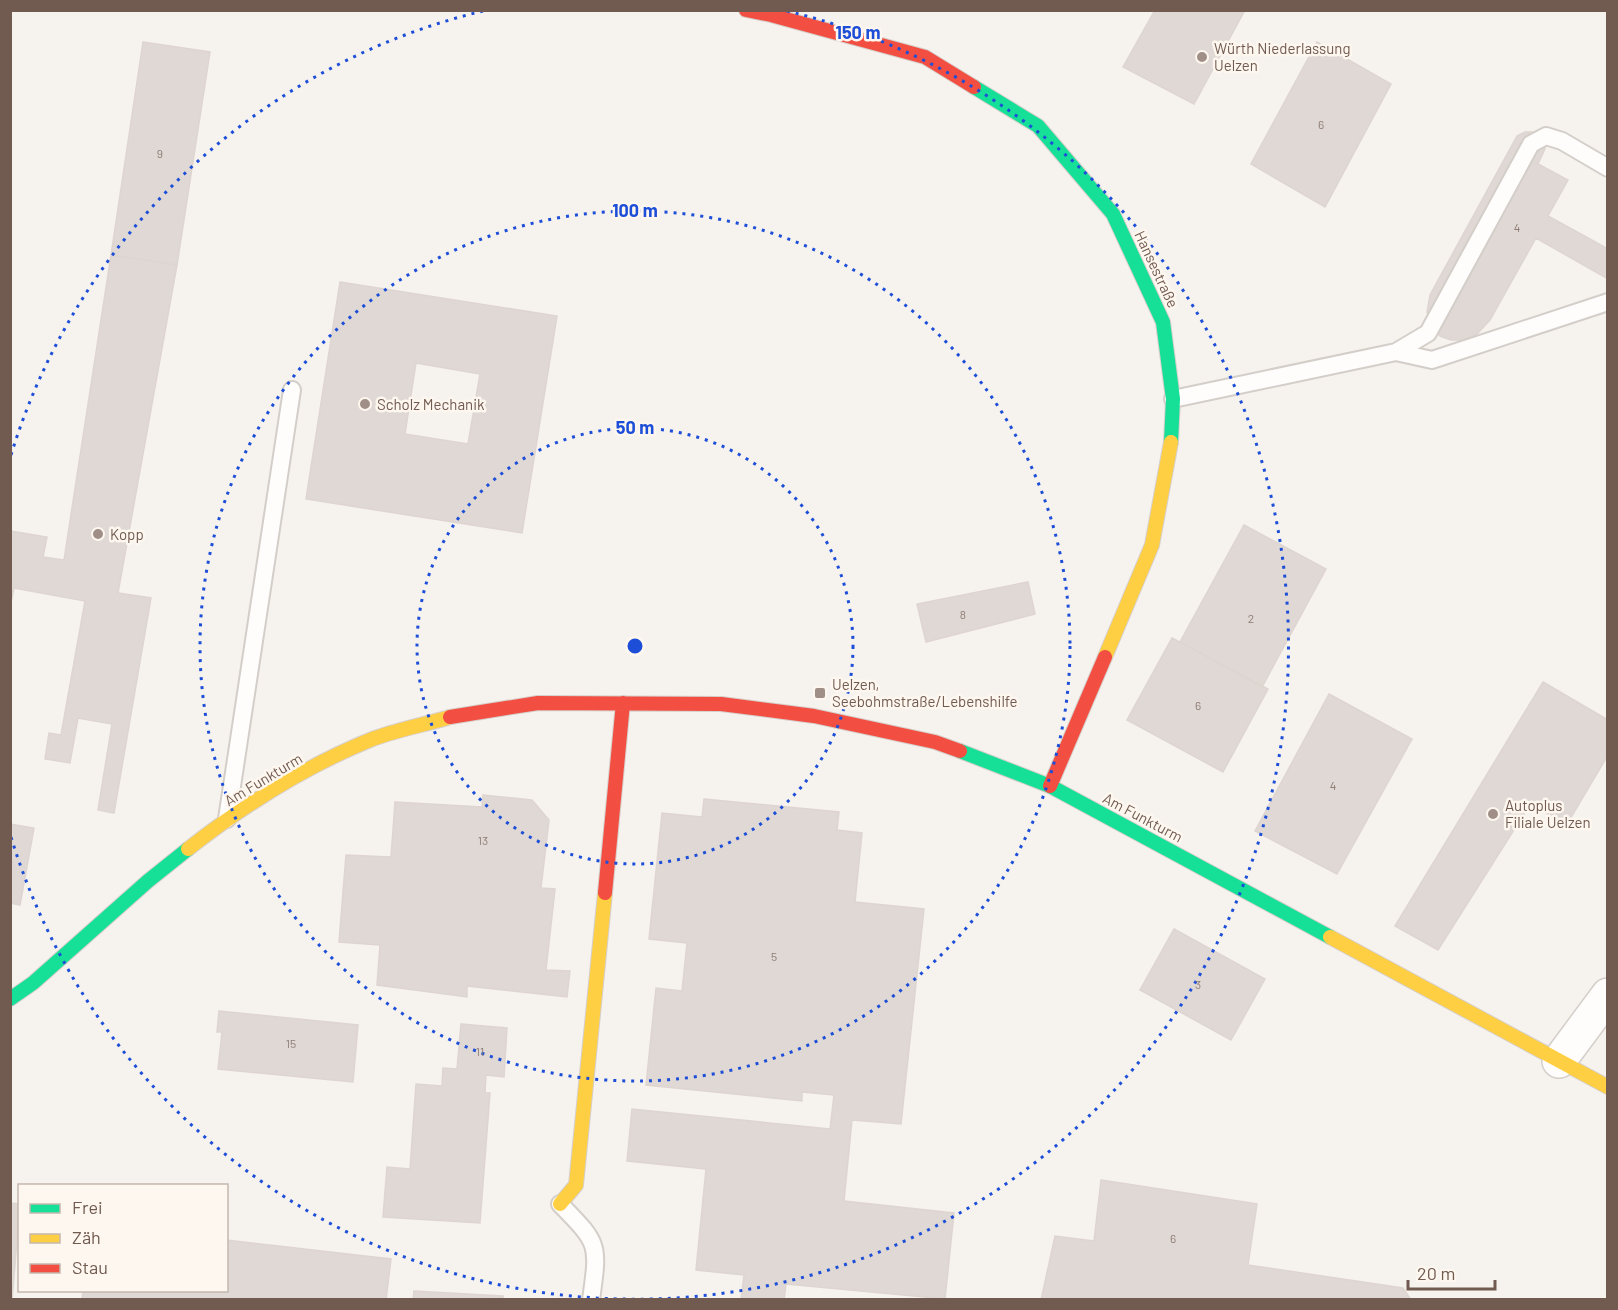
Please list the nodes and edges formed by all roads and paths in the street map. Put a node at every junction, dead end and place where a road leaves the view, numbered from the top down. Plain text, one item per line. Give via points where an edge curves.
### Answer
1 (746, 10) edge
2 (1608, 168) edge
3 (1608, 302) edge
4 (1396, 352) junction
5 (292, 390) dead end
6 (1173, 399) junction
7 (623, 702) junction
8 (1050, 786) junction
9 (226, 820) junction
10 (1608, 995) edge
11 (10, 999) edge
12 (1559, 1061) junction
13 (1608, 1087) edge
14 (560, 1204) joint
15 (591, 1299) edge

1 - 6 street, Hansestraße via 926,57 1038,126 1113,214 1163,322
2 - 4 lane via 1554,138 1546,136 1531,144 1428,333
3 - 4 lane via 1432,360
4 - 6 lane
5 - 9 lane
6 - 8 street, Hansestraße via 1172,437 1152,545
7 - 8 street, Am Funkturm via 721,704 814,716 935,742
7 - 9 street, Am Funkturm via 537,703 456,716 392,734 290,778
7 - 14 street via 576,1185
8 - 12 street, Am Funkturm
9 - 11 street, Am Funkturm
10 - 12 street
12 - 13 street, Am Funkturm
14 - 15 lane via 594,1244

